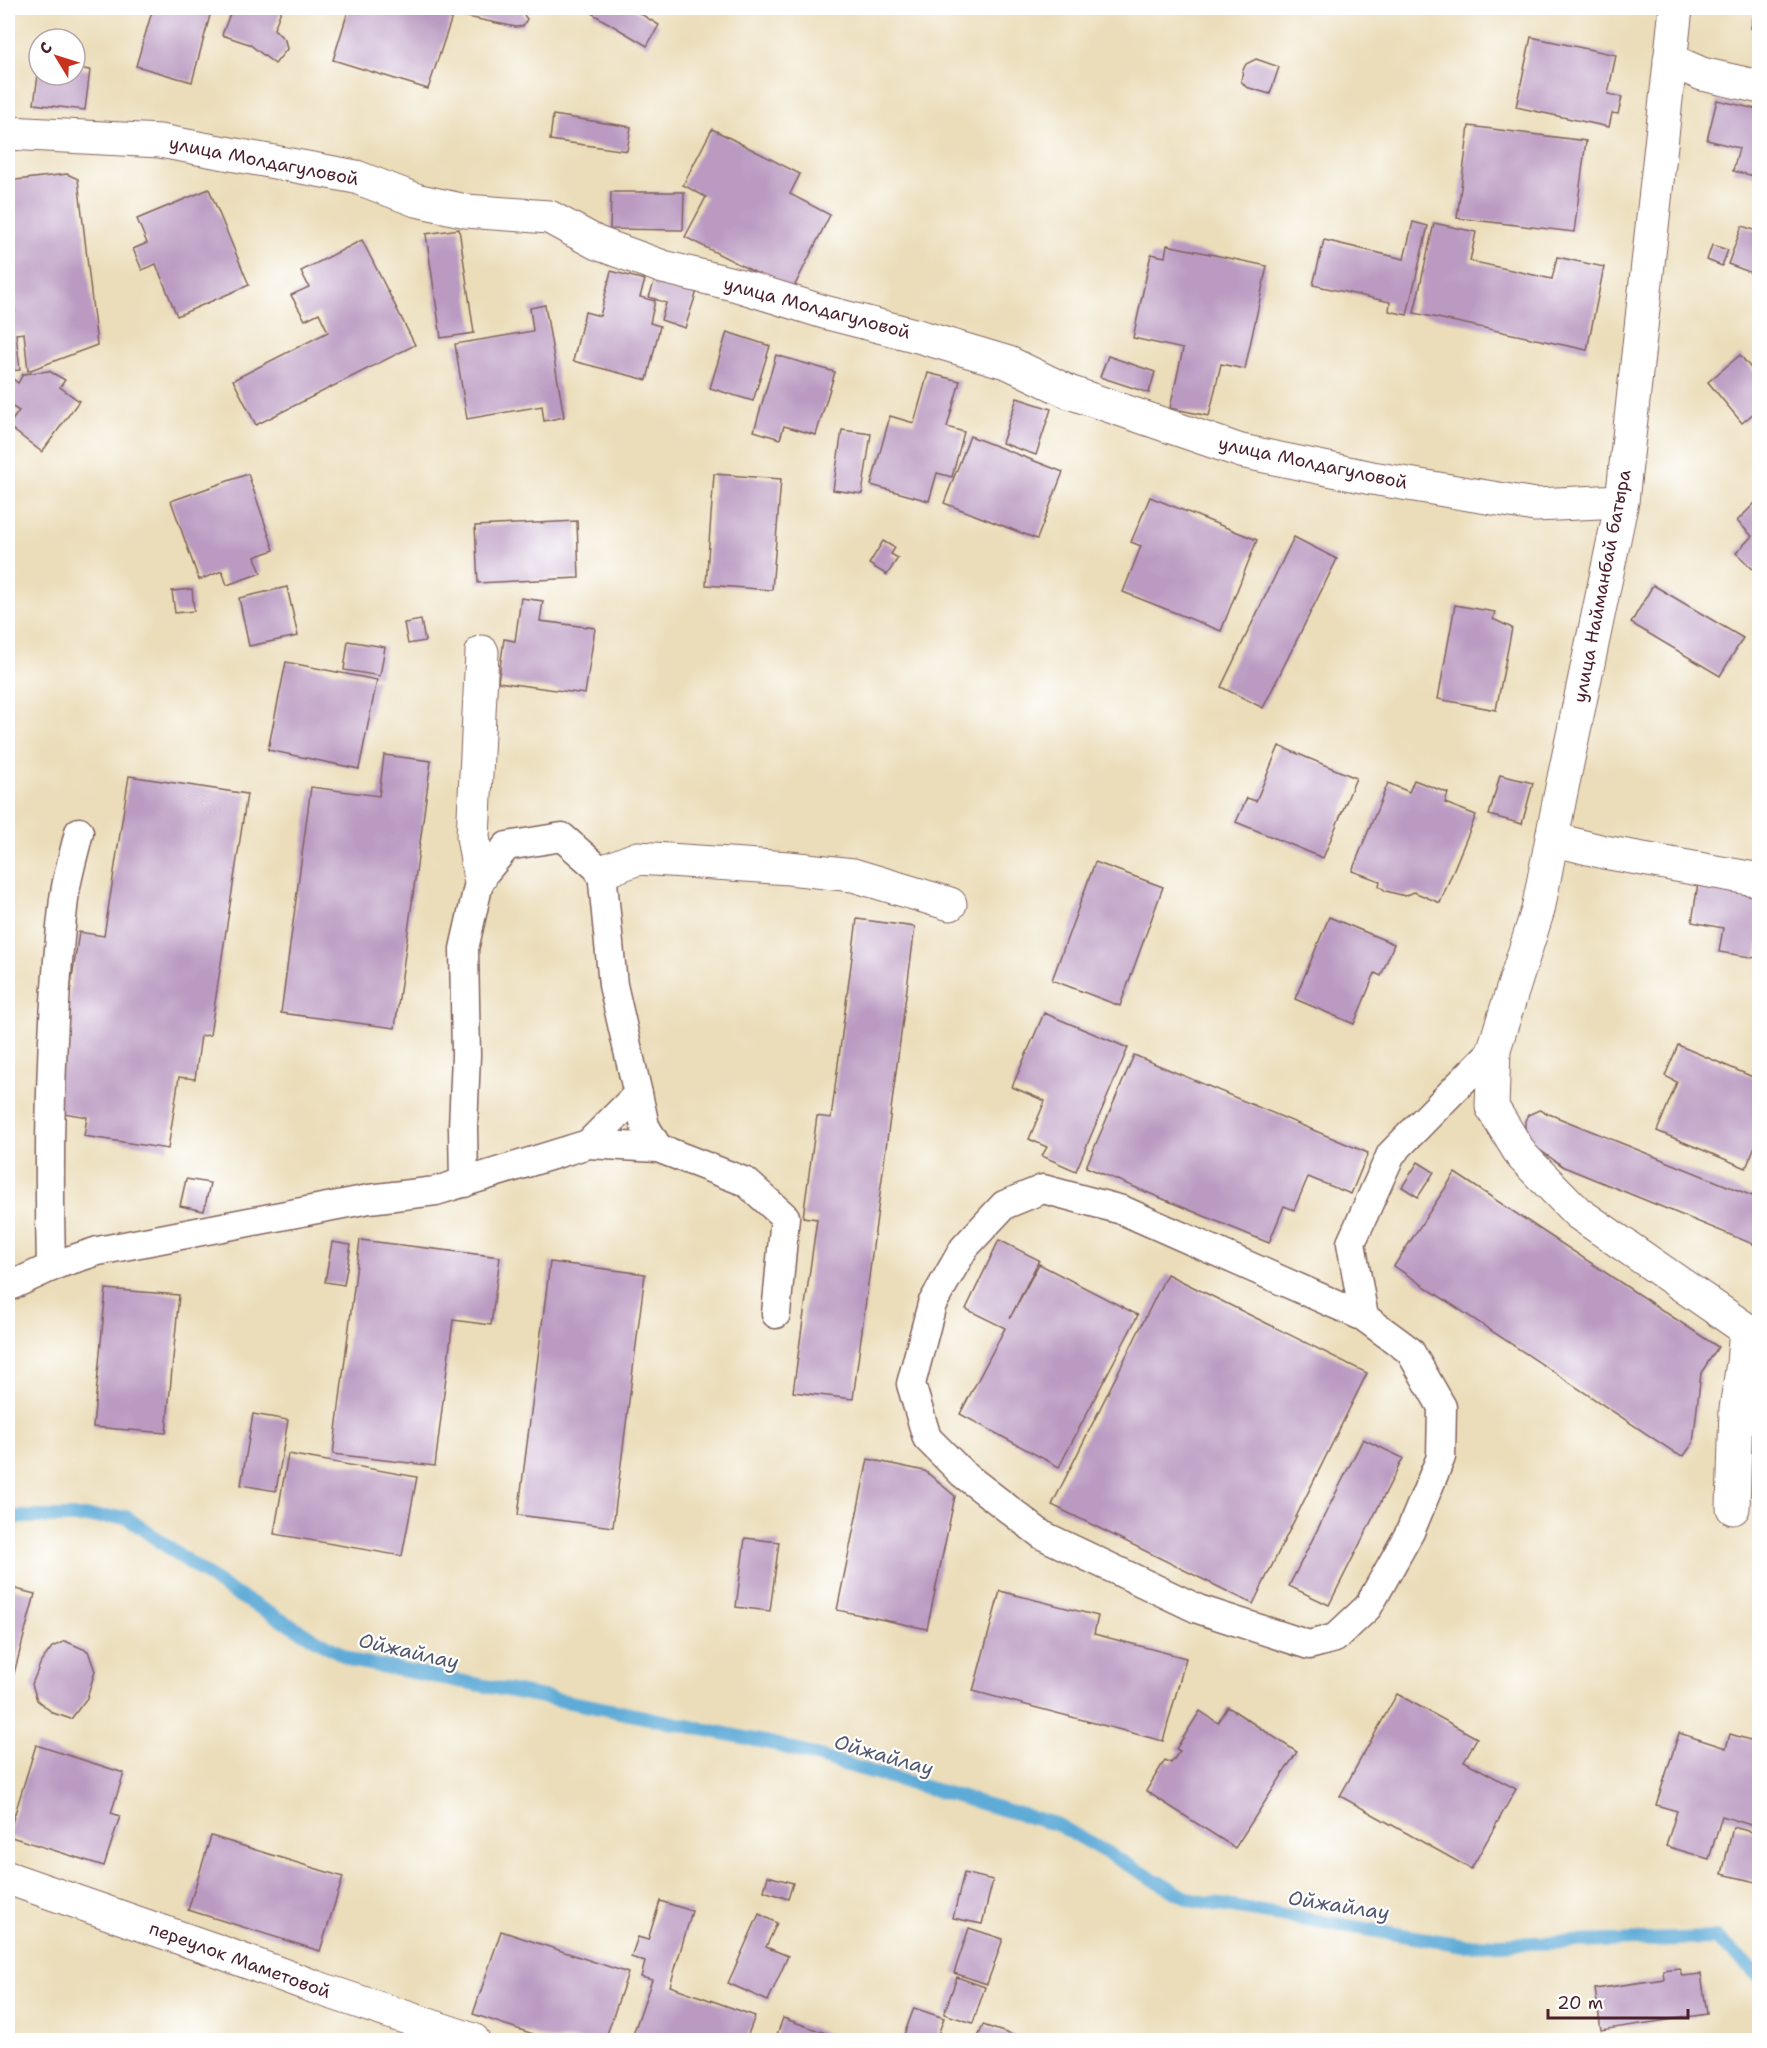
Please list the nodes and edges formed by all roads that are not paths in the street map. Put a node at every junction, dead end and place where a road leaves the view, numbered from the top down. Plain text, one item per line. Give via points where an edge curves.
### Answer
1 (1676, 8) edge
2 (1670, 60) junction
3 (1760, 87) edge
4 (8, 134) edge
5 (1622, 501) junction
6 (482, 652) dead end
7 (79, 832) dead end
8 (1552, 839) junction
9 (602, 872) junction
10 (480, 878) junction
11 (1760, 880) edge
12 (950, 904) dead end
13 (1494, 1049) junction
14 (638, 1094) junction
15 (588, 1144) junction
16 (658, 1148) junction
17 (464, 1183) junction
18 (51, 1267) junction
19 (8, 1287) edge
20 (776, 1314) dead end
21 (1364, 1317) junction
22 (1753, 1335) edge
23 (1732, 1508) dead end
24 (8, 1878) edge
25 (473, 2040) edge

1 - 2 street, улица Найманбай батыра
2 - 3 street via 1702,74
2 - 5 street, улица Найманбай батыра
4 - 5 street, улица Молдагуловой via 160,141 356,177 416,200 466,211 549,217 597,243 663,267 1009,363 1069,392 1241,451 1535,505
5 - 8 street, улица Найманбай батыра
6 - 10 street via 473,837
7 - 18 lane via 65,897 52,1047
8 - 11 street
8 - 13 street, улица Найманбай батыра via 1538,910
9 - 10 lane via 562,837 507,846
9 - 12 street via 638,858 789,868 853,875
9 - 14 lane via 613,986
10 - 17 lane via 464,949
13 - 21 lane via 1391,1154 1351,1243
13 - 22 street, улица Найманбай батыра via 1492,1107 1522,1156 1578,1213
14 - 15 lane
14 - 16 lane via 645,1126
15 - 16 lane
15 - 17 lane
16 - 20 lane via 746,1182 785,1217
17 - 18 lane via 98,1251
18 - 19 lane
21 - 21 lane via 1122,1210 1042,1189 1004,1205 964,1248 932,1304 910,1384 927,1438 963,1474 1042,1535 1198,1609 1309,1645 1335,1638 1368,1607 1410,1532 1441,1457 1442,1407 1410,1351
22 - 23 street via 1743,1363 1736,1409
24 - 25 street, переулок Маметовой

